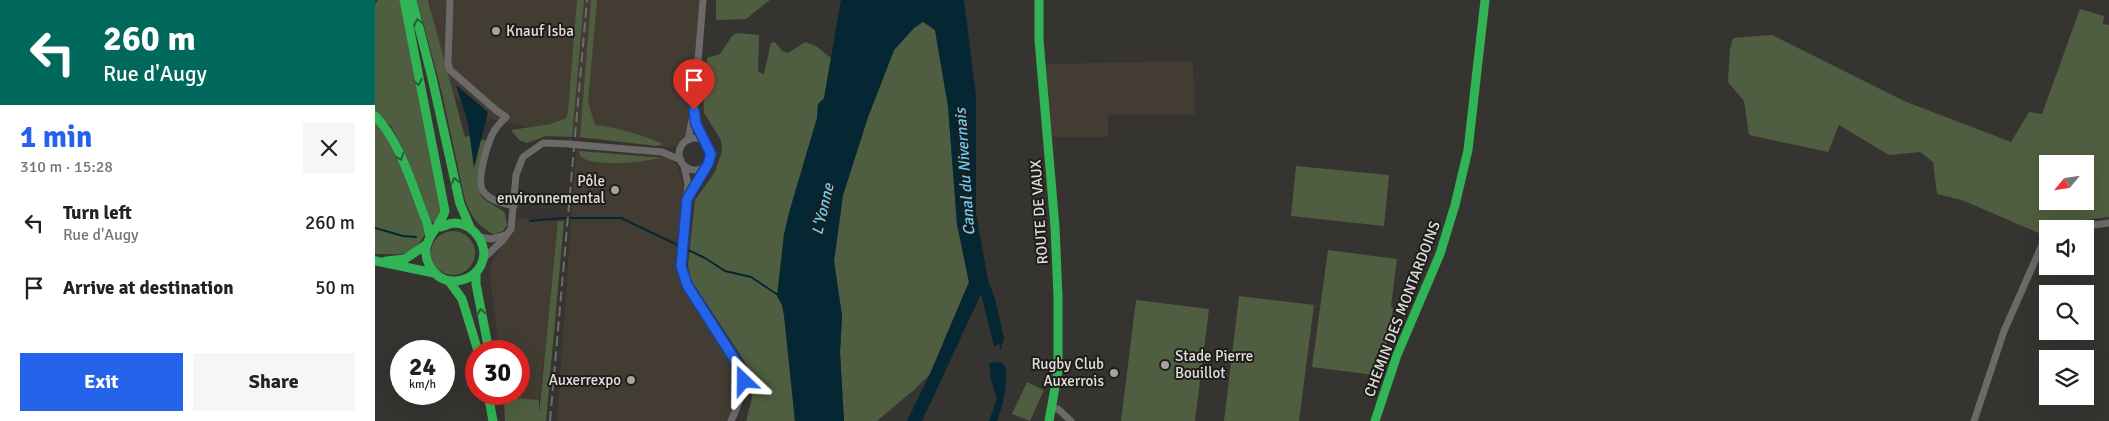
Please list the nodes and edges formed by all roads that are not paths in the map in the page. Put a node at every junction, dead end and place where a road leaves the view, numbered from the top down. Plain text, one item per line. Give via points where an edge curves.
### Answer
1 (403, 0) edge
2 (412, 0) edge
3 (450, 0) edge
4 (703, 0) edge
5 (1039, 0) edge
6 (1485, 0) edge
7 (694, 110) junction
8 (375, 116) edge
9 (687, 140) junction
10 (704, 140) junction
11 (681, 148) junction
12 (662, 152) junction
13 (682, 163) junction
14 (705, 167) junction
15 (687, 199) junction
16 (514, 206) junction
17 (2109, 223) edge
18 (2094, 225) edge
19 (440, 227) junction
20 (469, 227) junction
21 (506, 235) junction
22 (479, 236) junction
23 (428, 241) junction
24 (2039, 252) edge
25 (483, 259) junction
26 (375, 261) edge
27 (477, 272) junction
28 (435, 273) junction
29 (449, 281) junction
30 (475, 340) edge
31 (487, 340) edge
32 (490, 405) edge
33 (495, 405) edge
34 (1052, 408) junction
35 (494, 421) edge
36 (731, 421) edge
37 (1049, 421) edge
38 (1071, 421) edge
39 (1375, 421) edge
40 (1974, 421) edge

1 -> 19 main road via 444,201 445,211
20 -> 2 main road via 460,204
3 - 16 street via 450,70 506,116 491,136 481,188 493,200
4 - 7 street
5 - 34 main road, ROUTE DE VAUX via 1057,267 1059,350
6 - 39 main road, CHEMIN DES MONTARDOINS via 1468,150 1455,205 1435,270 1397,355
7 - 9 street
7 - 10 street via 696,124
8 -> 23 main road via 393,139 427,223
9 - 10 street
9 - 11 street
10 - 14 street via 711,154
11 - 12 street
11 - 13 street
12 - 13 street
12 - 16 street, bridge via 543,144 523,157 516,175
13 - 14 street via 694,170
13 - 15 street via 688,184
14 - 15 street
15 - 36 street via 681,266 687,285 742,371 744,381 742,397
16 - 21 street via 512,226
17 - 18 street
19 - 20 main road via 458,223
19 - 23 main road
20 - 22 main road
21 - 22 street via 491,239
21 - 25 street
22 - 25 main road via 483,244
23 - 26 main road via 405,259
23 - 28 main road via 427,260
24 - 40 street via 2005,331
25 - 27 main road
26 - 28 main road
27 - 29 main road via 469,278
31 -> 27 main road
28 - 29 main road
29 - 30 main road via 462,299
32 - 35 main road
33 - 35 main road
34 - 37 main road, ROUTE DE VAUX
34 - 38 street via 1058,408

